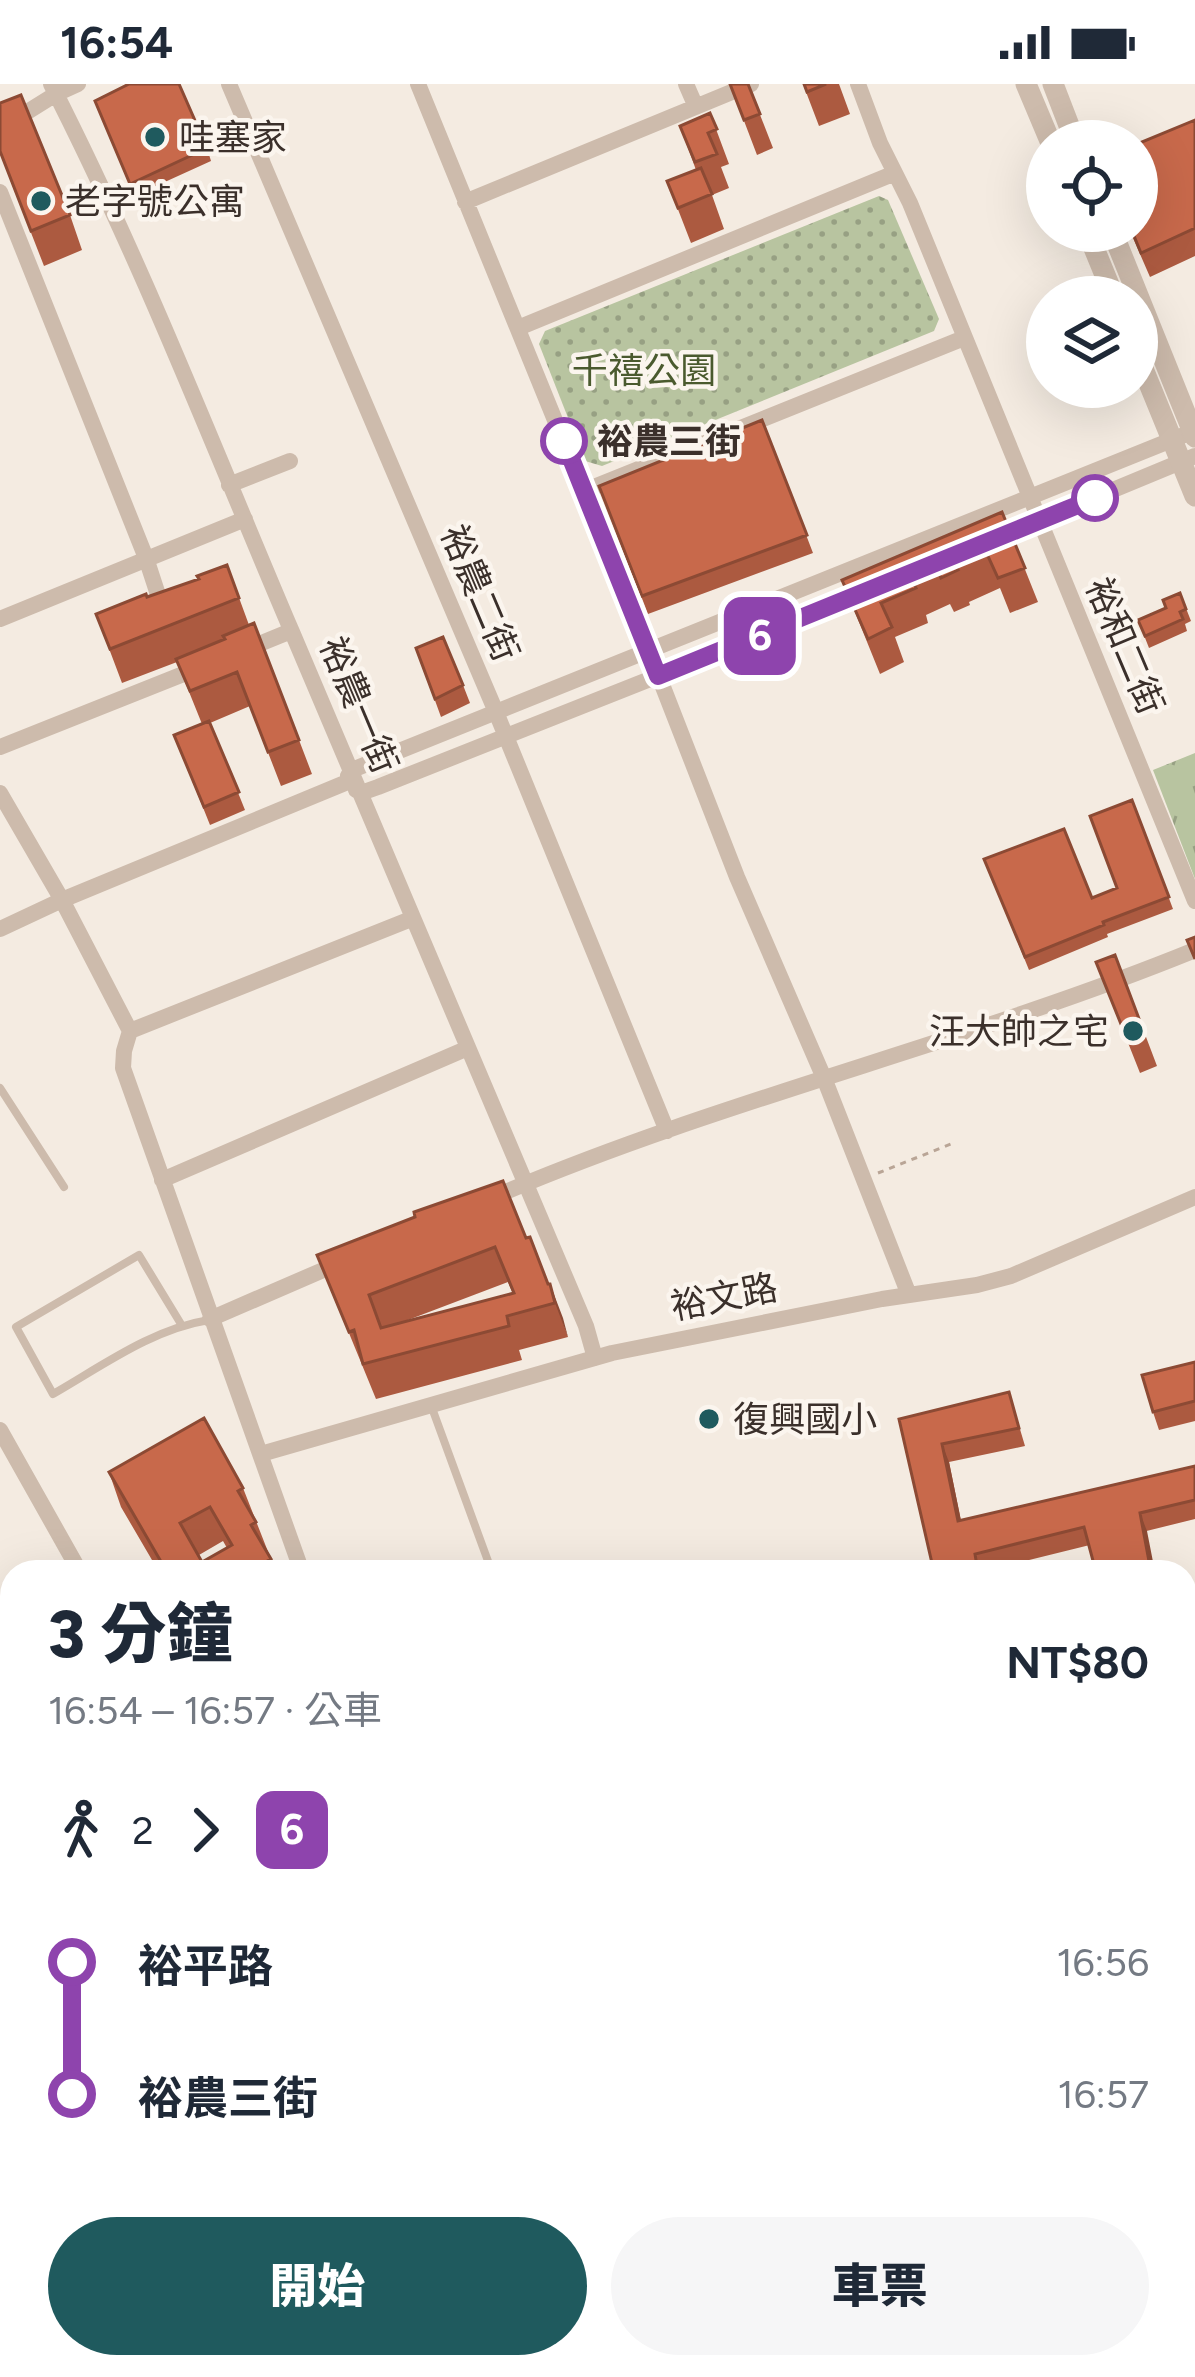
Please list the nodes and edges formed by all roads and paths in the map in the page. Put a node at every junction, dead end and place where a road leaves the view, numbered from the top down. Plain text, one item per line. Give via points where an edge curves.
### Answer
1 (78, 84) edge
2 (229, 84) edge
3 (418, 84) edge
4 (686, 84) edge
5 (751, 84) edge
6 (858, 84) edge
7 (1026, 84) edge
8 (1053, 84) edge
9 (54, 89) edge
10 (695, 107) junction
11 (1041, 120) edge
12 (1067, 120) edge
13 (0, 128) edge
14 (895, 173) junction
15 (0, 192) edge
16 (465, 202) junction
17 (1120, 252) edge
18 (518, 328) junction
19 (964, 338) junction
20 (1158, 387) edge
21 (1189, 435) edge
22 (1188, 459) edge
23 (290, 461) dead end
24 (230, 485) junction
25 (584, 490) junction
26 (1195, 496) edge
27 (1029, 498) junction
28 (245, 519) junction
29 (1038, 521) junction
30 (977, 547) edge
31 (146, 558) junction
32 (873, 590) edge
33 (164, 612) edge
34 (0, 619) edge
35 (291, 631) junction
36 (649, 650) junction
37 (229, 656) edge
38 (208, 664) edge
39 (658, 676) junction
40 (496, 712) junction
41 (506, 736) junction
42 (0, 747) edge
43 (353, 782) junction
44 (0, 793) edge
45 (62, 900) junction
46 (1195, 901) edge
47 (411, 919) junction
48 (0, 929) edge
49 (1195, 950) edge
50 (130, 1031) junction
51 (468, 1048) junction
52 (824, 1078) junction
53 (0, 1088) edge
54 (667, 1131) junction
55 (956, 1142) dead end
56 (865, 1178) junction
57 (162, 1180) junction
58 (525, 1183) junction
59 (64, 1187) dead end
60 (1195, 1197) edge
61 (466, 1208) edge
62 (360, 1255) edge
63 (909, 1295) junction
64 (210, 1319) junction
65 (181, 1324) junction
66 (595, 1358) junction
67 (432, 1406) junction
68 (0, 1430) edge
69 (261, 1454) junction
70 (73, 1560) edge
71 (298, 1560) edge
72 (488, 1560) edge

1 - 9 street
2 - 40 street, 裕農二街
3 - 16 street
4 - 10 street
5 - 10 street
6 - 14 street, 裕和二街
7 - 11 street
8 - 12 street
9 - 13 street
9 - 24 street, 裕農一街
10 - 16 street
14 - 18 street
14 - 19 street, 裕和二街
15 - 31 street
16 - 18 street
17 - 21 street
18 - 25 street
19 - 25 street
19 - 27 street, 裕和二街
20 - 21 street
21 - 22 street
21 - 27 street
22 - 26 street
22 - 29 street
23 - 24 street
24 - 28 street, 裕農一街
25 - 36 street
27 - 29 street, 裕和二街
27 - 36 street
28 - 31 street
28 - 35 street, 裕農一街
29 - 30 street
29 - 46 street, 裕和二街
31 - 33 street
31 - 34 street
32 - 39 street
35 - 37 street
35 - 43 street, 裕農一街
36 - 39 street
36 - 40 street
38 - 42 street
39 - 41 street
39 - 52 street
40 - 41 street, 裕農二街
40 - 43 street
41 - 43 street
41 - 54 street, 裕農二街
43 - 45 street
43 - 47 street, 裕農一街
44 - 45 street
45 - 48 street
45 - 50 street
47 - 50 street
47 - 51 street, 裕農一街
49 - 52 street
50 - 57 street via 123,1068
51 - 57 street
51 - 58 street, 裕農一街
52 - 54 street
52 - 56 street
53 - 59 lane
54 - 58 street
55 - 56 path
56 - 63 street
57 - 64 street
58 - 61 street
58 - 66 street, 裕農一街
60 - 63 street, 裕文路 via 1011,1276
62 - 64 street
63 - 66 street, 裕文路
64 - 65 lane
64 - 69 street
65 - 65 lane via 53,1394 16,1327 139,1255
66 - 67 street, 裕文路
67 - 69 street, 裕文路
67 - 72 lane
68 - 70 street
69 - 71 street

